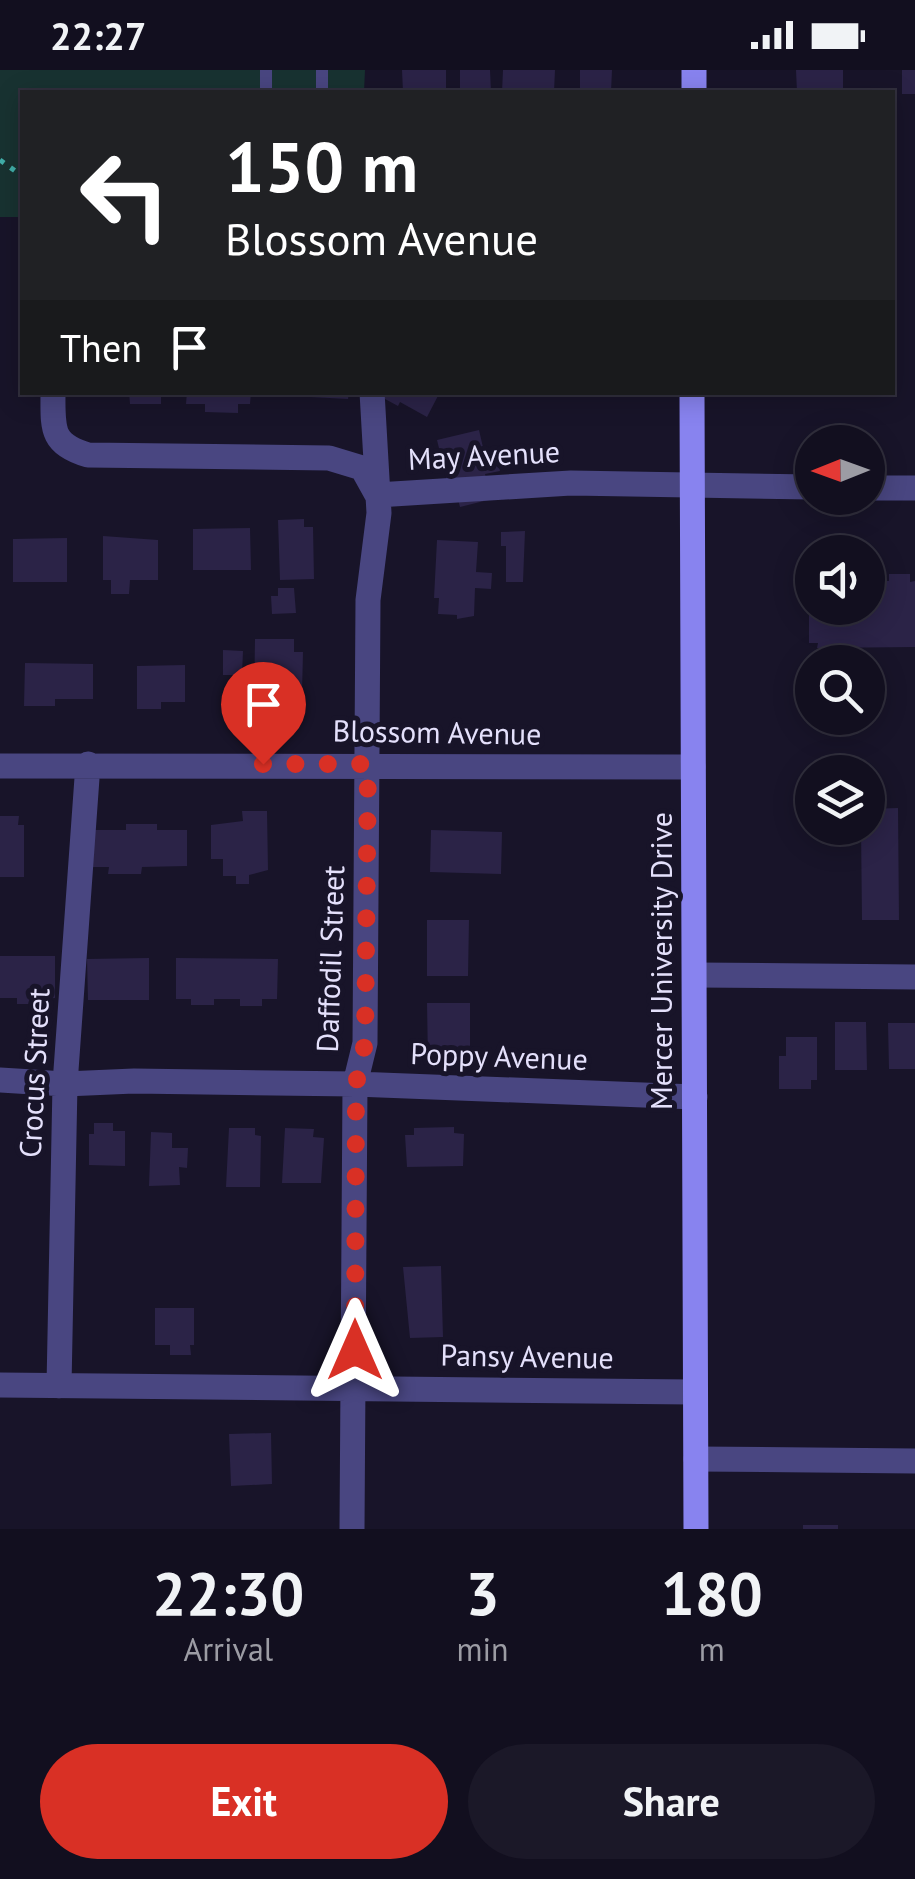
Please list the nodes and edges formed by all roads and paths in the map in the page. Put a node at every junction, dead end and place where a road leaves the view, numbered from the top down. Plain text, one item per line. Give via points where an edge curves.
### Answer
1 (53, 395) edge
2 (372, 395) edge
3 (692, 395) edge
4 (691, 485) junction
5 (795, 487) edge
6 (885, 488) edge
7 (915, 488) edge
8 (377, 494) junction
9 (88, 764) junction
10 (368, 764) junction
11 (0, 766) edge
12 (693, 767) junction
13 (696, 975) junction
14 (915, 977) edge
15 (0, 1080) edge
16 (65, 1084) junction
17 (356, 1084) junction
18 (696, 1097) junction
19 (0, 1385) edge
20 (58, 1386) junction
21 (355, 1388) junction
22 (694, 1392) junction
23 (696, 1459) junction
24 (915, 1461) edge
25 (352, 1529) edge
26 (696, 1529) edge

1 - 8 street, May Avenue via 60,443 88,455 329,458 362,468
2 - 8 street, Daffodil Street
3 - 4 main road, Mercer University Drive
4 - 5 street, May Avenue
4 - 8 street, May Avenue via 570,483
4 - 12 main road, Mercer University Drive
6 - 7 street
8 - 10 street, Daffodil Street via 368,600
9 - 10 street, Blossom Avenue
9 - 11 street, Blossom Avenue
9 - 16 street, Crocus Street
10 - 12 street, Blossom Avenue
10 - 17 street, Daffodil Street via 365,1043
12 - 13 main road, Mercer University Drive
13 - 14 street
13 - 18 main road, Mercer University Drive
15 - 16 street, Poppy Avenue
16 - 17 street, Poppy Avenue
16 - 20 street, Crocus Street
17 - 18 street, Poppy Avenue
17 - 21 street, Daffodil Street
18 - 22 main road, Mercer University Drive
19 - 20 street, Pansy Avenue
20 - 21 street, Pansy Avenue
21 - 22 street, Pansy Avenue
21 - 25 street, Daffodil Street
22 - 23 main road, Mercer University Drive
23 - 24 street
23 - 26 main road, Mercer University Drive

